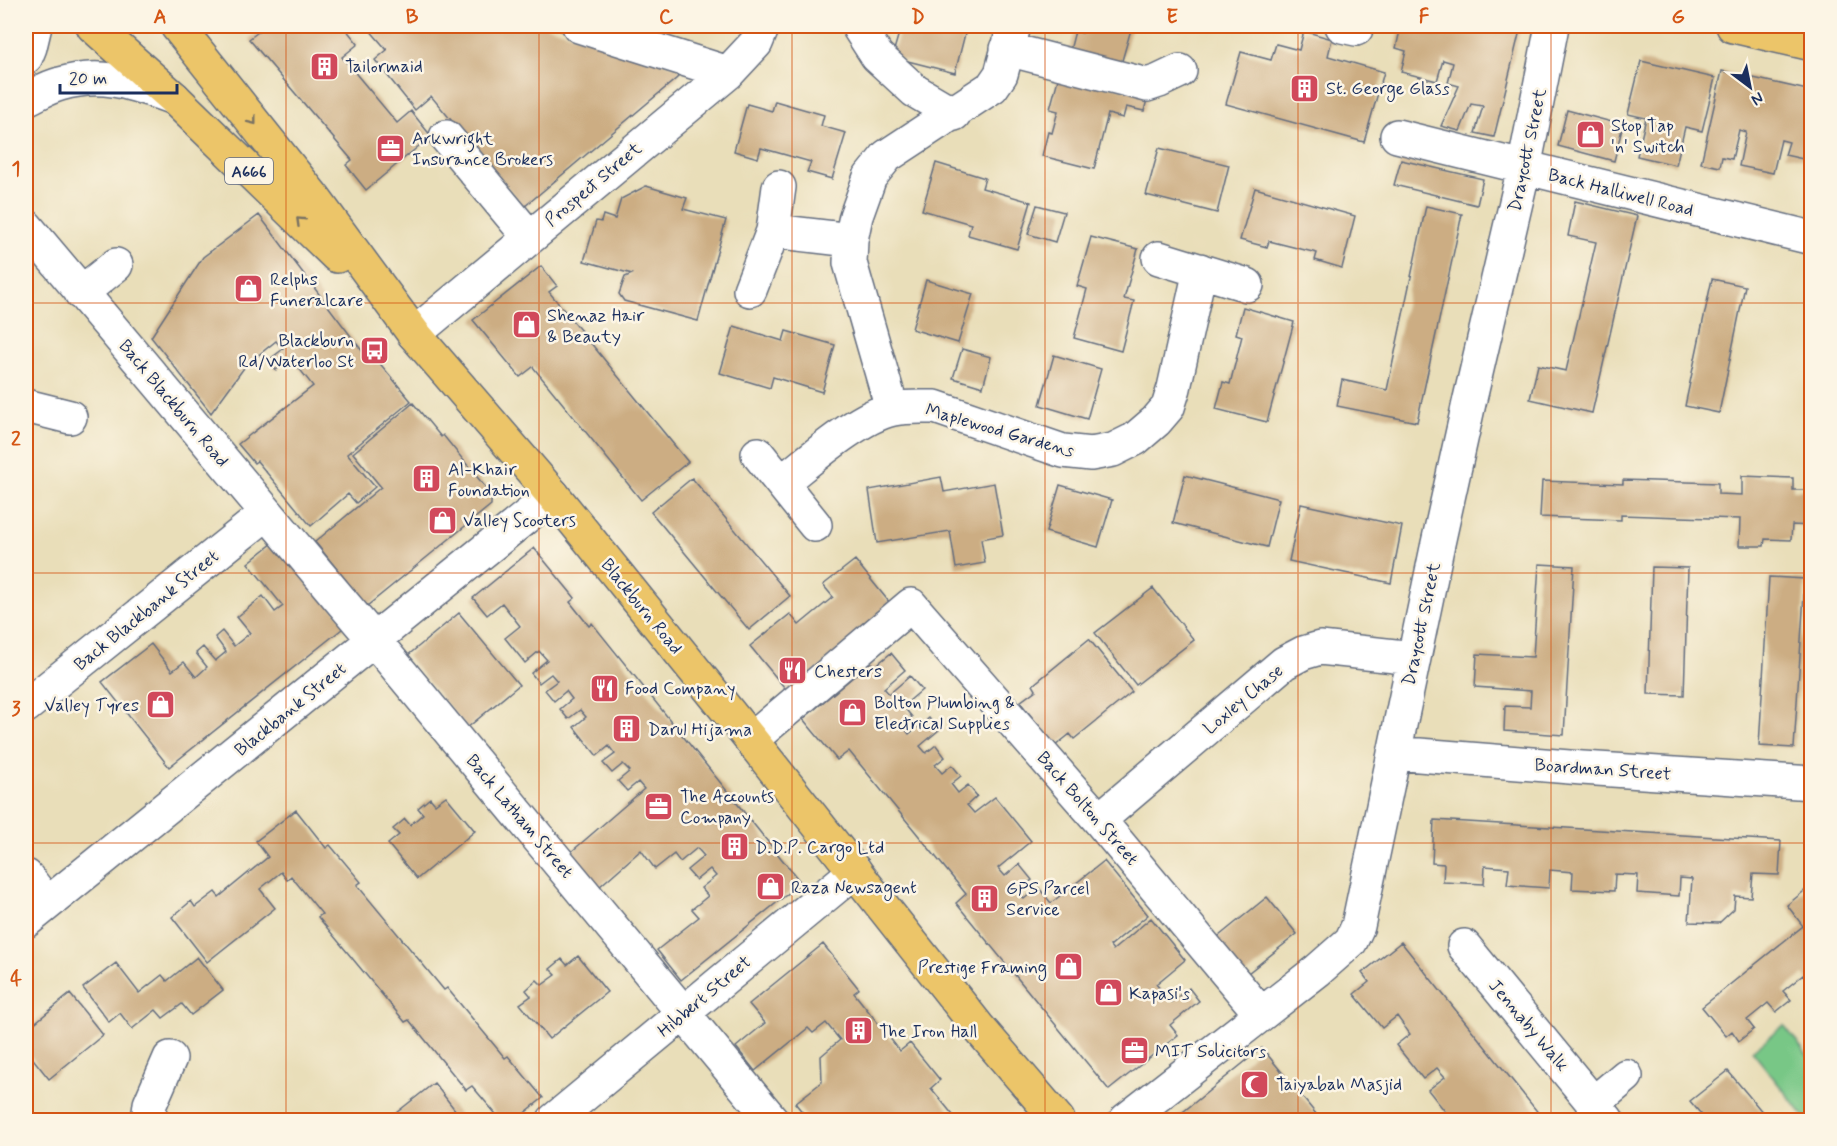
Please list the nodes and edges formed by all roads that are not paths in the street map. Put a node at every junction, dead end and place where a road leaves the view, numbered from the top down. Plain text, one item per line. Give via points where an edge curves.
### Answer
1 (35, 26) edge
2 (93, 26) edge
3 (177, 26) edge
4 (579, 26) edge
5 (763, 26) edge
6 (1552, 26) edge
7 (1733, 26) edge
8 (859, 28) dead end
9 (1011, 37) edge
10 (1812, 44) edge
11 (26, 57) edge
12 (1180, 71) dead end
13 (728, 73) junction
14 (174, 98) junction
15 (26, 99) edge
16 (954, 114) junction
17 (446, 136) dead end
18 (1397, 136) dead end
19 (1524, 168) junction
20 (779, 187) dead end
21 (26, 226) edge
22 (773, 231) junction
23 (530, 237) junction
24 (1812, 238) edge
25 (851, 240) junction
26 (1159, 258) dead end
27 (116, 265) dead end
28 (1200, 270) junction
29 (1247, 285) dead end
30 (750, 290) dead end
31 (81, 292) junction
32 (408, 327) junction
33 (26, 406) edge
34 (892, 409) junction
35 (70, 417) dead end
36 (758, 454) dead end
37 (782, 482) junction
38 (553, 495) junction
39 (267, 513) junction
40 (815, 525) dead end
41 (374, 640) junction
42 (1414, 658) junction
43 (26, 706) edge
44 (751, 740) junction
45 (1394, 753) junction
46 (1812, 783) edge
47 (1099, 820) junction
48 (855, 871) junction
49 (26, 876) edge
50 (36, 912) edge
51 (1464, 946) dead end
52 (683, 1012) junction
53 (1261, 1014) junction
54 (170, 1058) dead end
55 (1626, 1076) dead end
56 (1600, 1112) edge
57 (562, 1118) edge
58 (148, 1120) edge
59 (772, 1120) edge
60 (1058, 1120) edge
61 (1126, 1120) edge

1 - 11 street
2 - 14 main road, Blackburn Road / A666
3 -> 32 main road, Blackburn Road / A666 via 314,198
4 - 13 street
5 - 13 street, Prospect Street via 756,43
6 - 19 street, Draycott Street
7 - 10 main road
8 - 16 street via 877,56 915,92
9 - 12 street via 1147,85
9 - 16 street via 1001,74 992,87
13 - 23 street, Prospect Street
14 - 15 street via 123,80 92,78 60,84
32 -> 14 main road, Blackburn Road / A666
16 - 25 street via 887,156 870,177
17 - 23 street
18 - 19 street, Back Halliwell Road
19 - 24 street, Back Halliwell Road
19 - 42 street, Draycott Street
20 - 22 street
21 - 31 street, Back Blackburn Road
22 - 25 street
22 - 30 street
23 - 32 street, Prospect Street
25 - 34 street via 850,263
26 - 28 street
27 - 31 street
28 - 29 street
28 - 34 street, Maplewood Gardens via 1167,407 1135,439 1113,450 1091,454 1063,451 935,407
31 - 39 street, Back Blackburn Road
32 - 38 main road, Blackburn Road / A666
33 - 35 street
34 - 37 street, Maplewood Gardens via 842,435
36 - 37 street
37 - 40 street
38 - 41 street, Blackbank Street
38 - 44 main road, Blackburn Road / A666
39 - 41 street, Back Latham Street
39 - 43 street, Back Blackbank Street
41 - 50 street, Blackbank Street
41 - 52 street, Back Latham Street
42 - 45 street, Draycott Street
42 - 47 street, Loxley Chase via 1320,648 1303,653 1284,663
44 - 47 street, Back Bolton Street via 911,605
44 - 48 main road, Blackburn Road / A666
45 - 46 street, Boardman Street
45 - 53 street, Draycott Street via 1358,926 1351,941
47 - 53 street, Back Bolton Street
48 - 52 street, Hibbert Street
48 - 60 main road, Blackburn Road / A666 via 978,1027
49 - 50 street
51 - 56 street, Jennaby Walk
52 - 57 street, Hibbert Street
52 - 59 street, Back Latham Street
53 - 61 street, Draycott Street
54 - 58 street via 150,1104
55 - 56 street, Jennaby Walk

